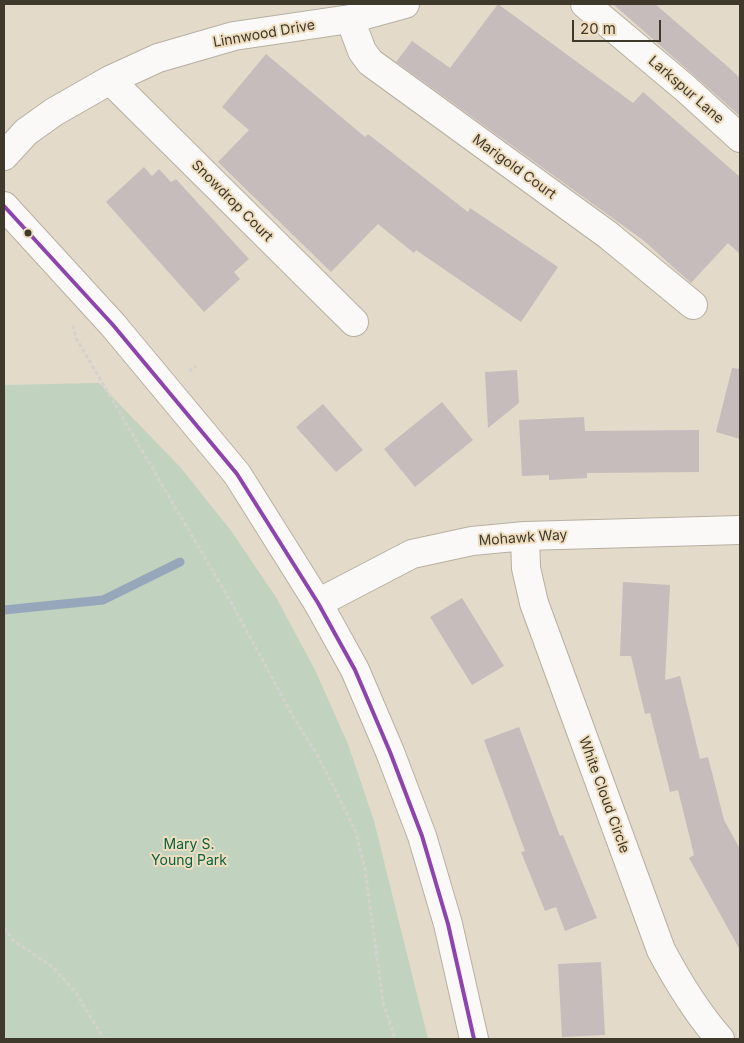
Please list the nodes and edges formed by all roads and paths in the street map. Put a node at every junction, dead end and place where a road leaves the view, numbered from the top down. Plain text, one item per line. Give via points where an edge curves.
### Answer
1 (404, 4) edge
2 (585, 4) edge
3 (350, 19) junction
4 (110, 80) junction
5 (740, 138) edge
6 (4, 156) edge
7 (4, 206) edge
8 (693, 305) dead end
9 (72, 320) dead end
10 (354, 322) dead end
11 (740, 530) edge
12 (525, 536) junction
13 (318, 603) junction
14 (4, 928) edge
15 (104, 1039) edge
16 (395, 1039) edge
17 (474, 1039) edge
18 (720, 1039) edge

1 - 3 street, Linnwood Drive
2 - 5 street, Larkspur Lane
3 - 4 street, Linnwood Drive via 234,36 158,58
3 - 8 street, Marigold Court via 362,51 370,62 608,235
4 - 6 street, Linnwood Drive via 26,132
4 - 10 street, Snowdrop Court
7 - 13 street via 113,325 232,467
9 - 16 path via 76,338 227,595 318,756 356,832 365,869 384,1002
11 - 12 street, Mohawk Way
12 - 13 street, Mohawk Way via 412,554
12 - 18 street, White Cloud Circle via 526,568 534,603 661,950 679,983
13 - 17 street via 356,670 422,836 448,924
14 - 15 path via 14,941 54,968 76,993

